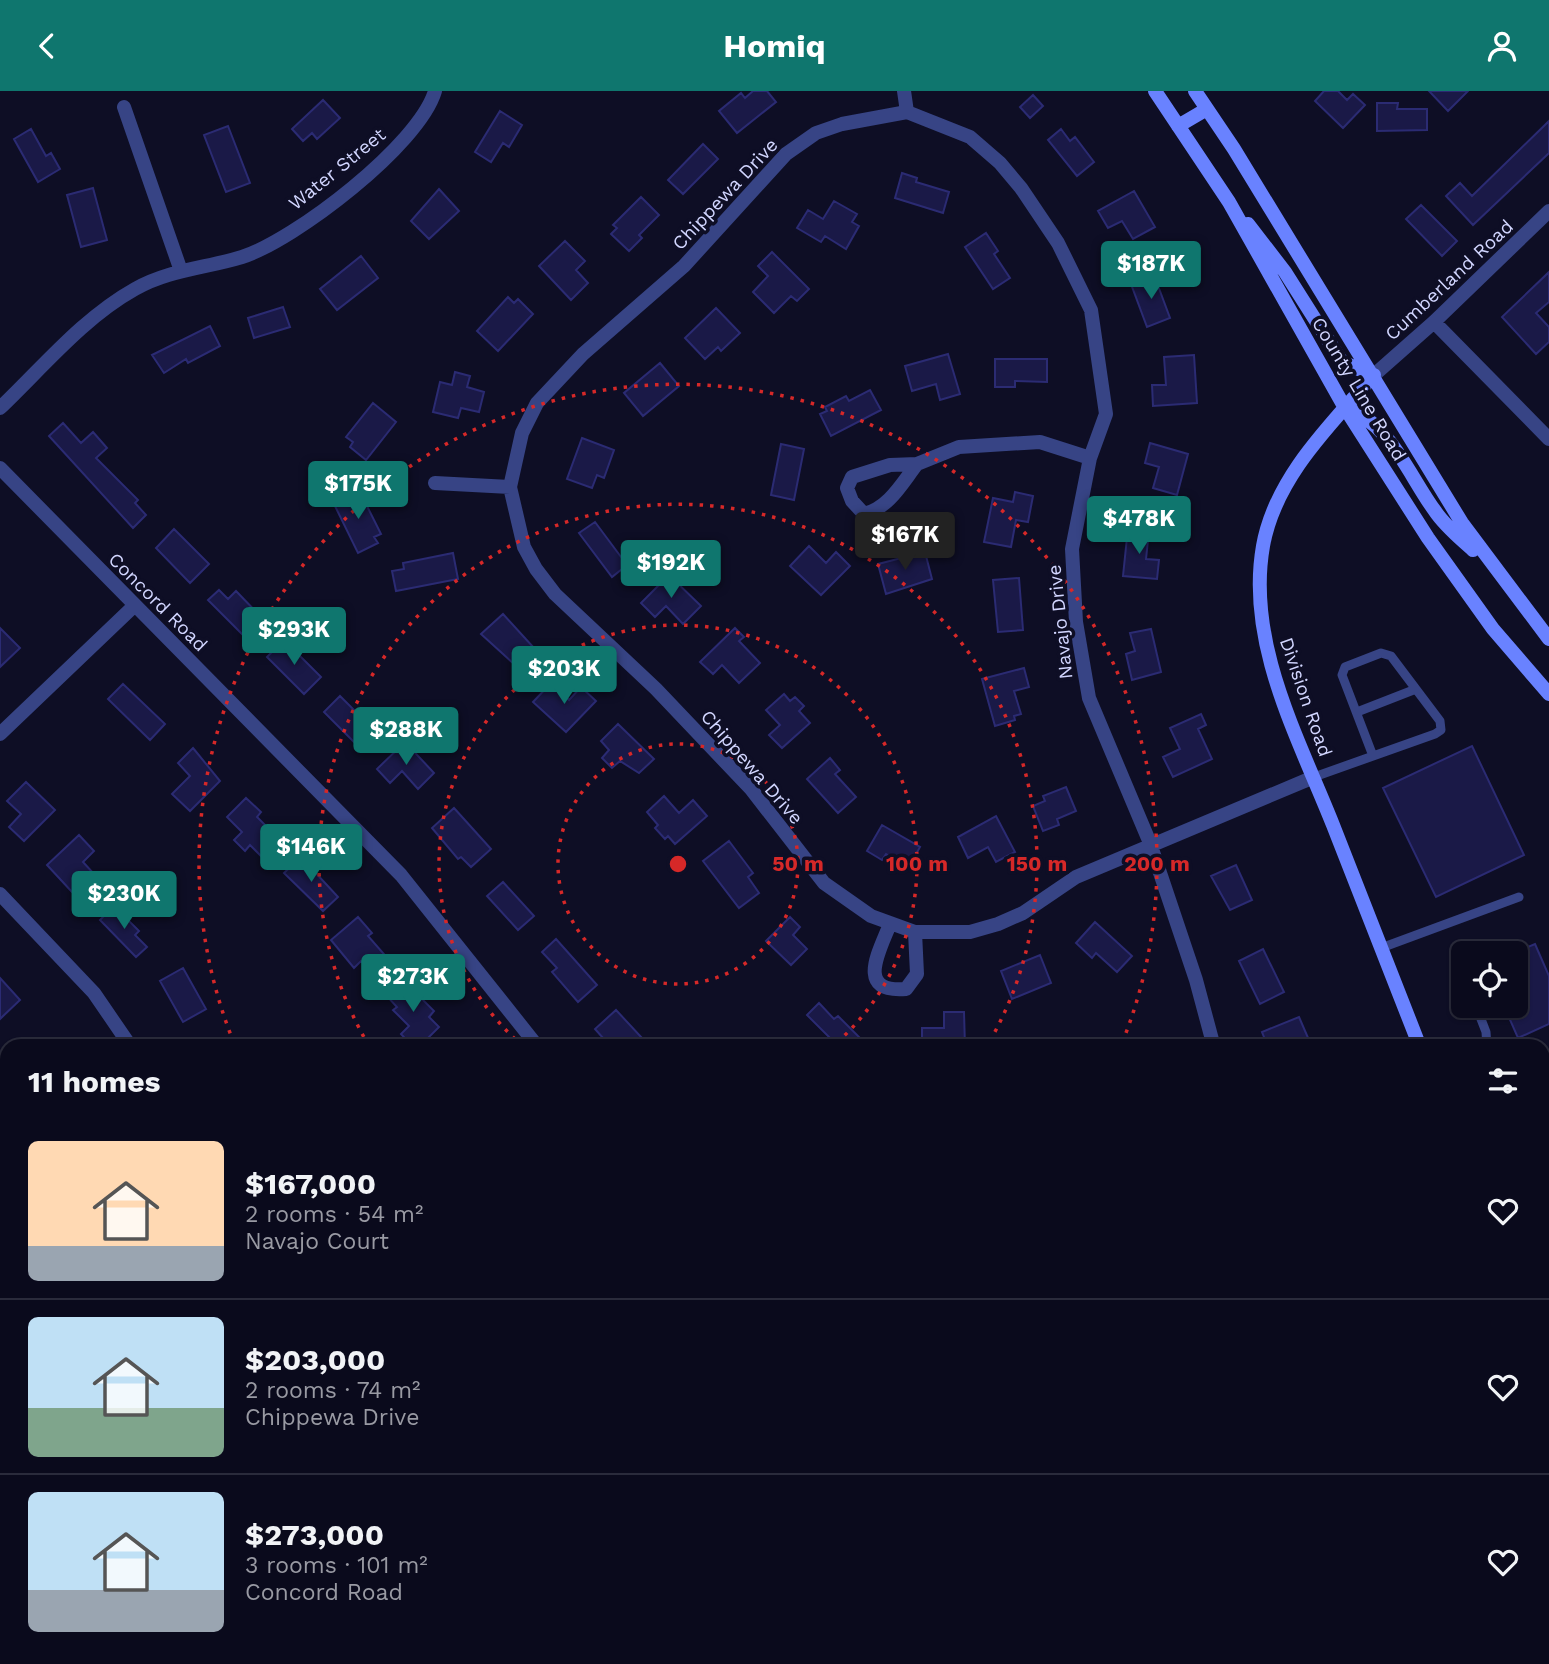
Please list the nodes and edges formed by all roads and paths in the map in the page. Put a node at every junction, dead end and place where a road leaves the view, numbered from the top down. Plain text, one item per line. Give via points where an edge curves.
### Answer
1 (435, 91) edge
2 (904, 91) edge
3 (1155, 91) edge
4 (1195, 91) edge
5 (124, 107) dead end
6 (1207, 109) junction
7 (908, 112) junction
8 (1178, 126) junction
9 (1229, 202) junction
10 (1549, 211) edge
11 (181, 271) junction
12 (1434, 322) junction
13 (1374, 375) junction
14 (0, 408) edge
15 (1345, 408) junction
16 (1549, 439) edge
17 (1090, 458) junction
18 (917, 464) junction
19 (0, 468) edge
20 (435, 483) dead end
21 (510, 487) junction
22 (1497, 574) junction
23 (134, 605) junction
24 (1549, 639) edge
25 (1416, 689) junction
26 (1549, 694) edge
27 (1357, 712) junction
28 (0, 734) edge
29 (1373, 756) junction
30 (1314, 777) junction
31 (1150, 843) junction
32 (0, 894) edge
33 (1519, 897) dead end
34 (890, 924) junction
35 (915, 932) junction
36 (1381, 948) junction
37 (1481, 1018) edge
38 (126, 1039) edge
39 (532, 1039) edge
40 (1212, 1039) edge
41 (1417, 1039) edge
42 (1486, 1039) edge

1 - 11 street, Water Street via 432,102 395,152 318,214 244,256
2 - 7 street
3 - 8 main road, County Line Road
4 - 6 main road, County Line Road
5 - 11 street
6 - 8 main road
6 - 13 main road, County Line Road
7 - 17 street, Navajo Drive via 970,137 1000,163 1058,243 1091,310 1103,378 1106,414
7 - 21 street, Chippewa Drive via 842,124 816,133 786,154 684,266 583,354 544,395 522,433
8 - 9 main road, County Line Road
9 - 13 main road via 1270,252 1342,362
9 - 15 main road, County Line Road
10 - 12 street, Cumberland Road
11 - 14 street, Water Street via 137,288 99,313
12 - 13 street, Cumberland Road
12 - 16 street
13 - 15 main road, Division Road
13 - 22 main road, County Line Road
15 - 22 main road via 1372,421 1437,514
15 - 26 main road, County Line Road via 1459,582
15 - 30 main road, Division Road via 1315,443 1280,499 1264,545 1259,582 1259,614 1267,650
17 - 18 street via 1040,442 959,447
17 - 31 street, Navajo Drive via 1072,549 1076,622 1088,698
18 - 18 street via 890,465 852,477 847,488 852,502 864,513 887,503
19 - 23 street, Concord Road
20 - 21 street
21 - 34 street, Chippewa Drive via 524,547 555,594 656,689 751,789 824,883 851,904
22 - 24 main road, County Line Road
23 - 28 street
23 - 39 street, Concord Road via 401,875
25 - 27 lane
25 - 27 lane via 1391,656 1381,653 1345,667 1342,675
25 - 29 lane via 1440,721 1441,730
27 - 29 lane
29 - 30 lane
30 - 31 street, Chippewa Drive
30 - 36 main road, Division Road
31 - 35 street, Chippewa Drive via 1076,877 998,924 970,932
31 - 40 street, Navajo Drive
32 - 38 street via 94,993
33 - 36 lane
34 - 35 street, Chippewa Drive
34 - 35 street via 874,975 891,991 906,989 917,974
36 - 41 main road, Division Road
37 - 42 lane

